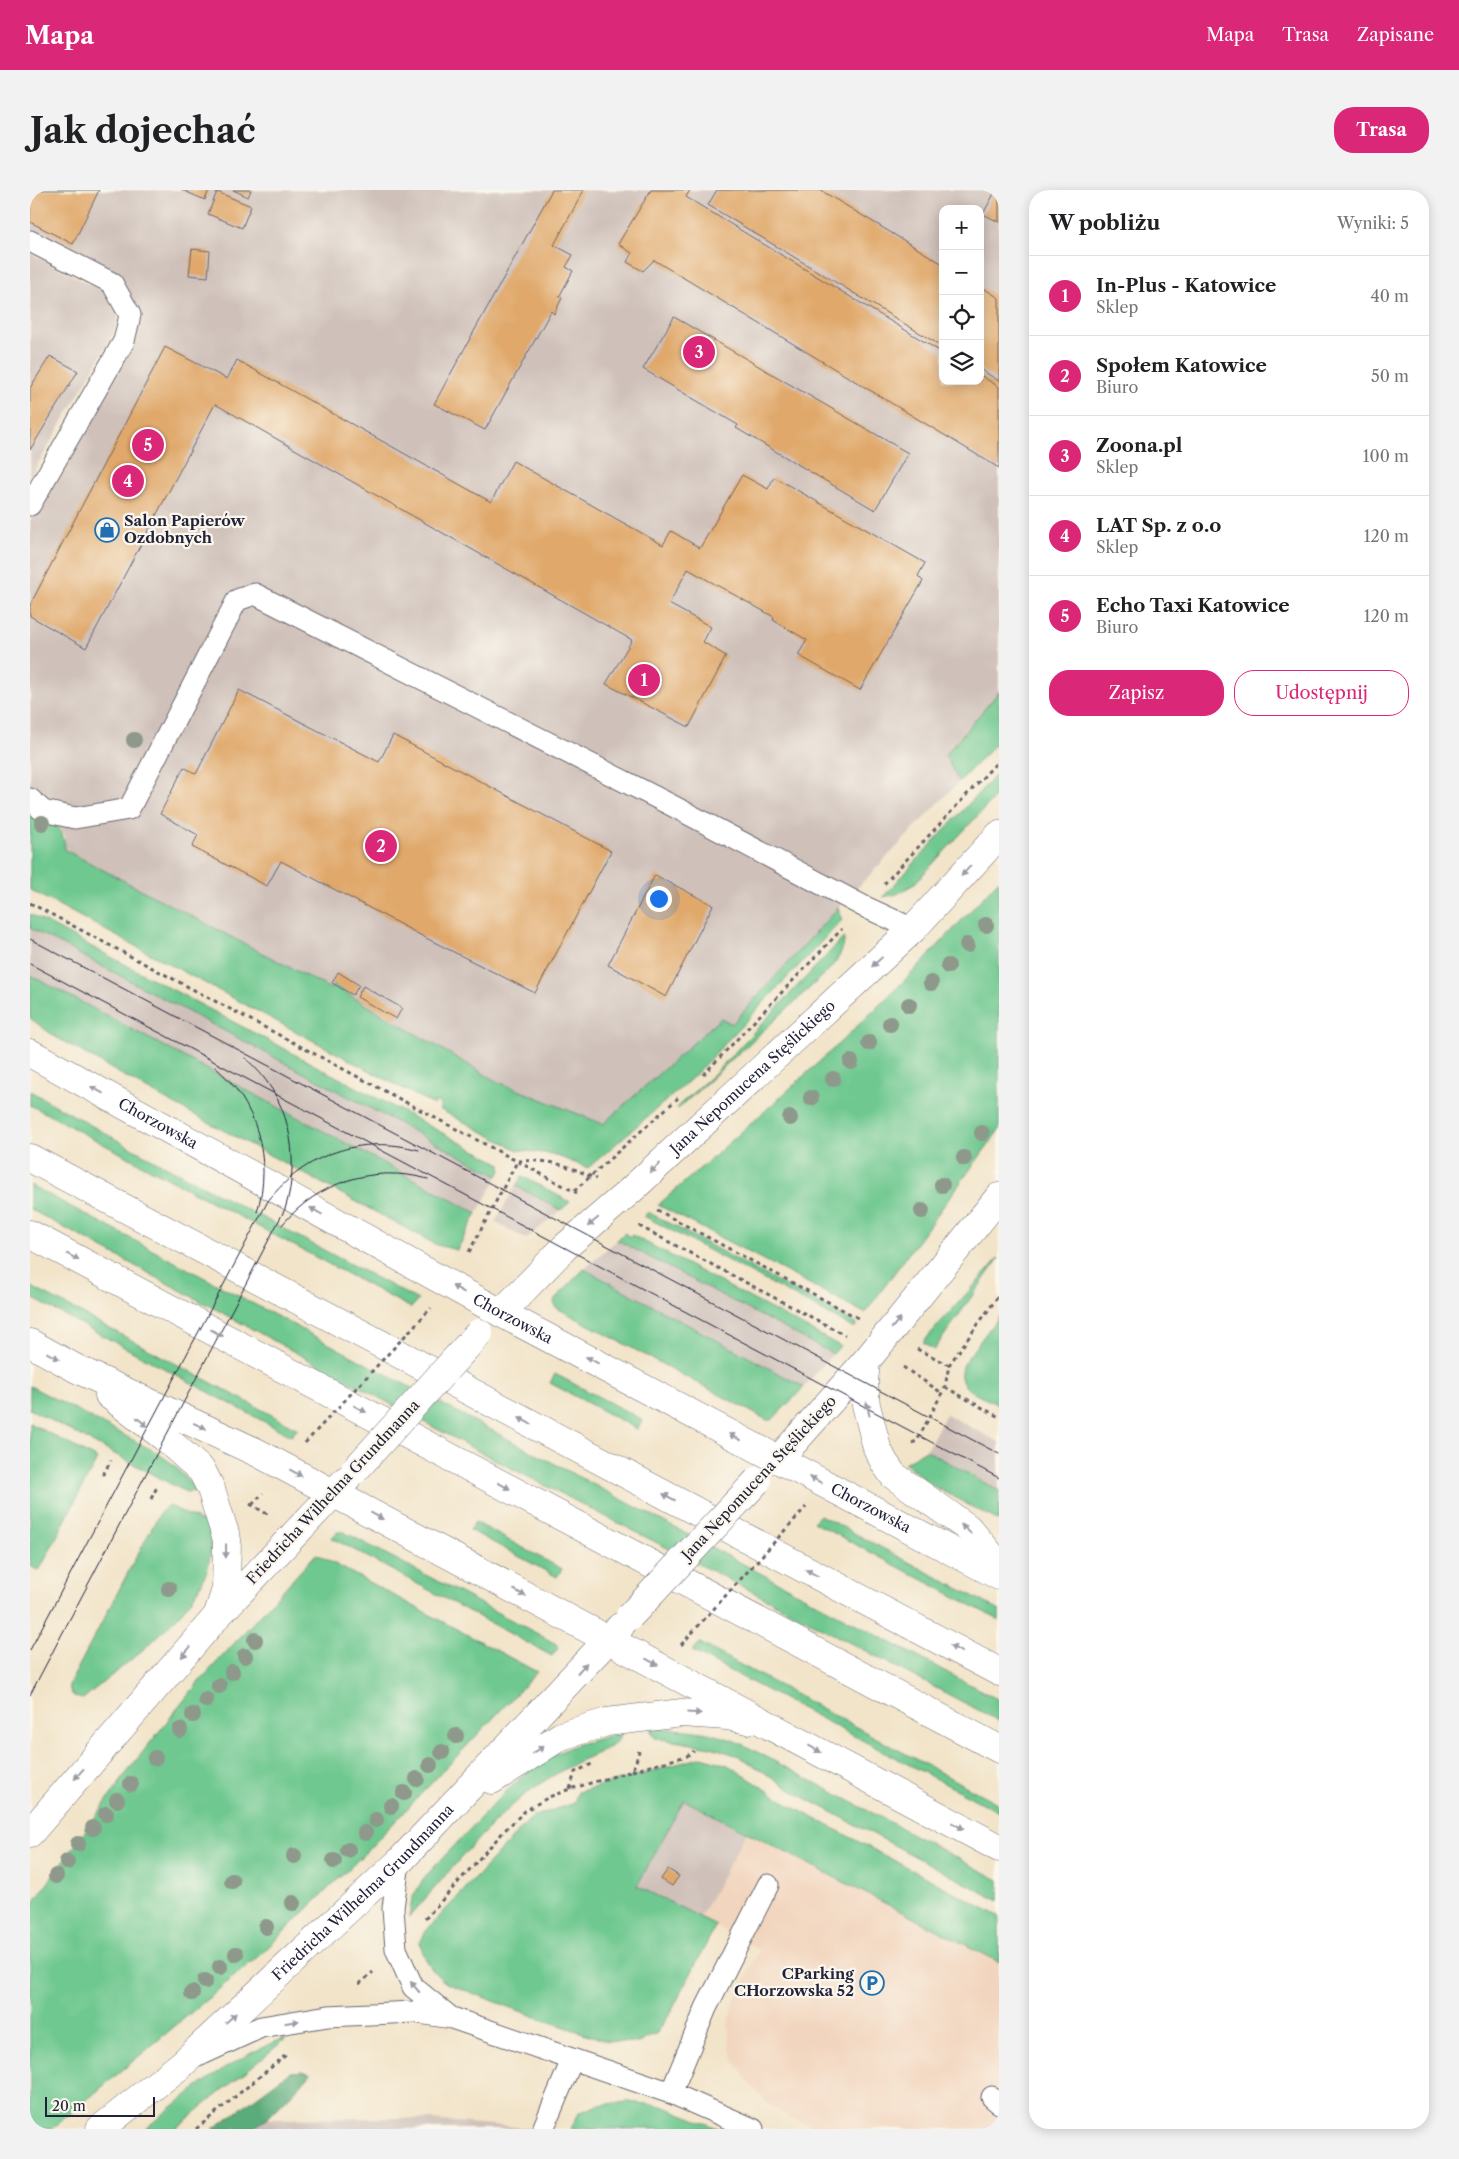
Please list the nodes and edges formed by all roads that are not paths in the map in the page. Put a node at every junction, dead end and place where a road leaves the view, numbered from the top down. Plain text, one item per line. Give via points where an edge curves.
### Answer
1 (30, 241) edge
2 (30, 505) edge
3 (30, 799) edge
4 (999, 834) edge
5 (913, 929) junction
6 (30, 1053) edge
7 (30, 1158) edge
8 (999, 1197) edge
9 (30, 1234) edge
10 (500, 1313) junction
11 (30, 1344) edge
12 (866, 1361) junction
13 (77, 1368) junction
14 (778, 1460) junction
15 (334, 1493) junction
16 (999, 1565) edge
17 (999, 1576) edge
18 (218, 1615) junction
19 (608, 1639) junction
20 (999, 1672) edge
21 (772, 1726) junction
22 (999, 1749) edge
23 (453, 1806) junction
24 (30, 1833) edge
25 (999, 1848) edge
26 (399, 1862) junction
27 (768, 1885) dead end
28 (452, 2018) junction
29 (572, 2060) junction
30 (182, 2064) junction
31 (671, 2093) junction
32 (100, 2129) edge
33 (543, 2129) edge
34 (753, 2129) edge

1 - 2 lane via 112,283 130,315 124,341
3 - 5 lane via 43,811 75,818 129,809 237,600 255,594
4 -> 5 main road, Jana Nepomucena Stęślickiego
5 -> 10 main road, Jana Nepomucena Stęślickiego via 630,1191 565,1247
10 -> 6 main road, Chorzowska
20 -> 7 main road
12 -> 8 main road, Jana Nepomucena Stęślickiego
9 -> 22 main road
14 -> 10 main road, Chorzowska
10 - 15 main road, Friedricha Wilhelma Grundmanna, bridge
11 -> 13 main road
12 - 14 main road, Jana Nepomucena Stęślickiego
16 -> 12 main road via 968,1528 893,1475 884,1462 866,1405
13 -> 15 main road via 258,1452
13 -> 18 main road via 202,1470 227,1540 226,1589
17 -> 14 main road, Chorzowska
14 - 19 main road, Jana Nepomucena Stęślickiego, bridge
15 - 18 main road, Friedricha Wilhelma Grundmanna
15 -> 19 main road
18 -> 24 main road, Friedricha Wilhelma Grundmanna
19 -> 21 main road
23 -> 19 main road, Friedricha Wilhelma Grundmanna
23 -> 21 main road via 561,1736 607,1722 682,1712 727,1716
21 -> 25 main road
23 - 26 main road, Friedricha Wilhelma Grundmanna
28 -> 26 lane via 412,1987 396,1949 393,1908
30 -> 26 main road, Friedricha Wilhelma Grundmanna
27 - 31 lane via 706,2008
28 - 29 lane
30 -> 28 lane via 261,2027 328,2016 412,2012
29 - 31 lane
29 - 33 lane
30 - 32 main road, Friedricha Wilhelma Grundmanna
31 - 34 lane

